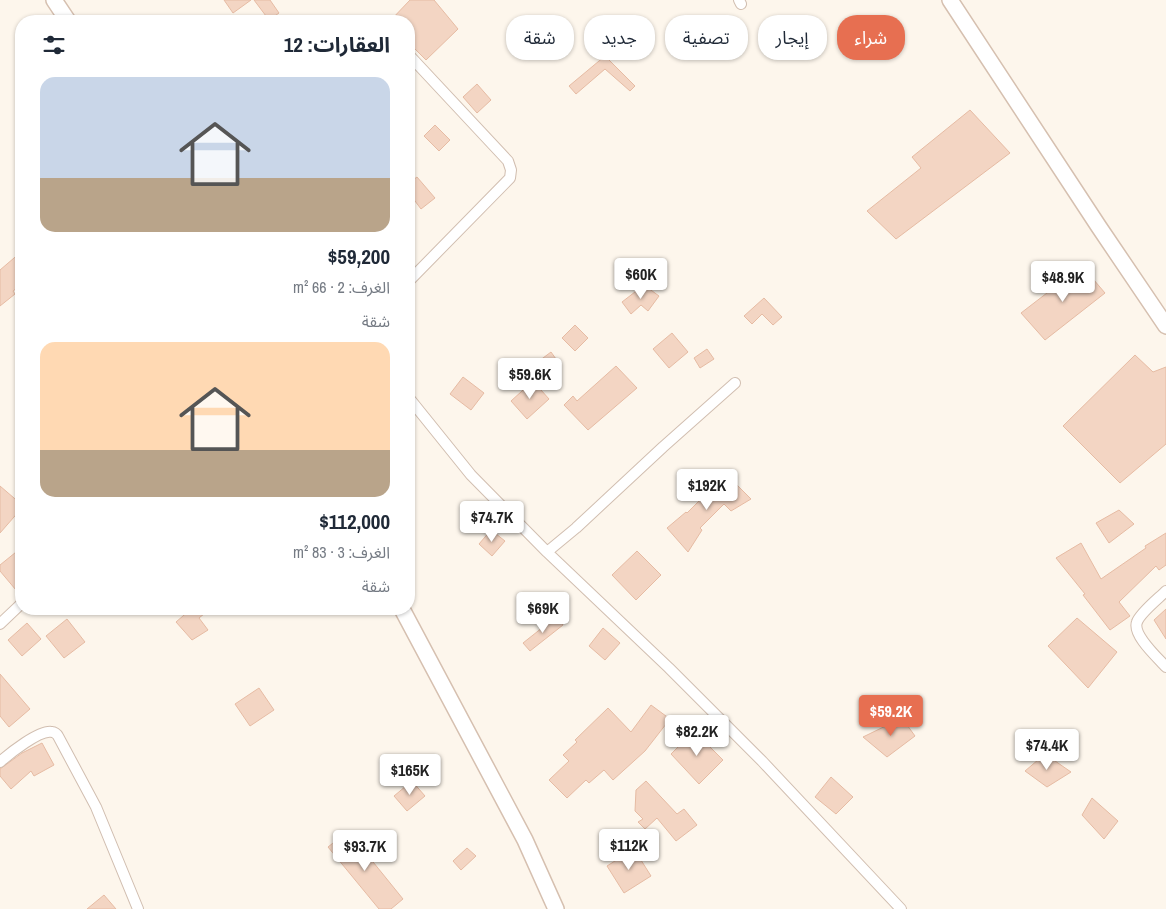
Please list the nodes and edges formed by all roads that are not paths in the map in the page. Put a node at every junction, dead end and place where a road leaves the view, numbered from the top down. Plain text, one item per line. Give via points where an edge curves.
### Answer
1 (54, 0) edge
2 (950, 0) edge
3 (64, 15) edge
4 (415, 61) edge
5 (415, 275) edge
6 (1166, 326) edge
7 (735, 383) dead end
8 (415, 405) edge
9 (547, 552) junction
10 (1166, 590) edge
11 (15, 610) edge
12 (405, 615) edge
13 (0, 624) edge
14 (1166, 667) edge
15 (0, 762) edge
16 (138, 909) edge
17 (556, 909) edge
18 (902, 909) edge

1 - 3 street
2 - 6 street
4 - 5 street via 508,161 510,178
7 - 9 street
8 - 9 street via 471,475
9 - 18 street via 762,761
10 - 14 street via 1136,623 1136,631
11 - 13 street
12 - 17 street via 524,840
15 - 16 street via 16,748 46,732 58,736 96,807

